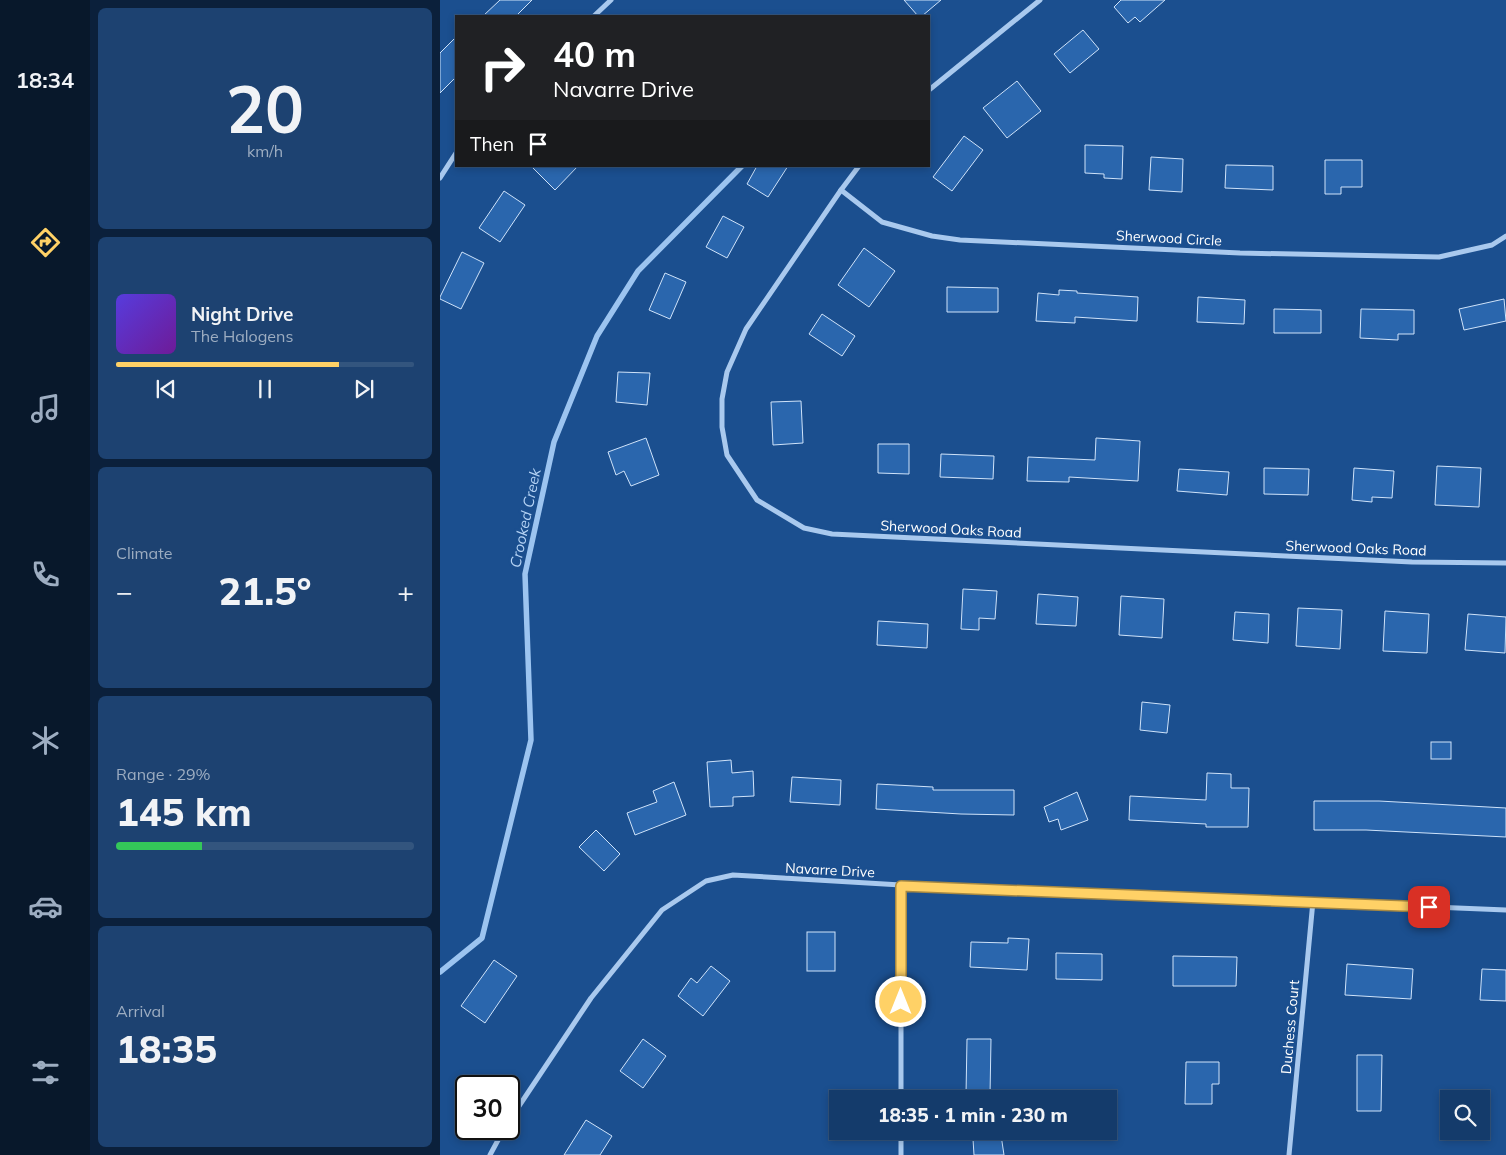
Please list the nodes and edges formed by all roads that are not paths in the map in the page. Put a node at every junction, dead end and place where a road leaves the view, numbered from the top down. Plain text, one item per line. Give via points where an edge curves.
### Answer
1 (611, 0) edge
2 (1040, 0) edge
3 (595, 15) edge
4 (930, 89) edge
5 (455, 155) edge
6 (858, 167) edge
7 (440, 178) edge
8 (841, 190) junction
9 (1506, 236) edge
10 (1506, 563) edge
11 (901, 886) junction
12 (1313, 901) junction
13 (1506, 910) edge
14 (901, 1090) edge
15 (520, 1104) edge
16 (498, 1140) edge
17 (901, 1140) edge
18 (490, 1155) edge
19 (901, 1155) edge
20 (1289, 1155) edge

1 - 3 street
2 - 4 street
5 - 7 street
6 - 8 street, Sherwood Oaks Road
8 - 9 street, Sherwood Circle via 882,222 960,240 1240,253 1439,257 1492,244
8 - 10 street, Sherwood Oaks Road via 746,330 727,372 722,399 727,455 757,500 804,528 832,534 1412,562
11 - 12 street, Navarre Drive
11 - 14 street
11 - 15 street, Navarre Drive via 734,876 706,881 662,910 591,998
12 - 13 street, Navarre Drive
12 - 20 street, Duchess Court
16 - 18 street
17 - 19 street

